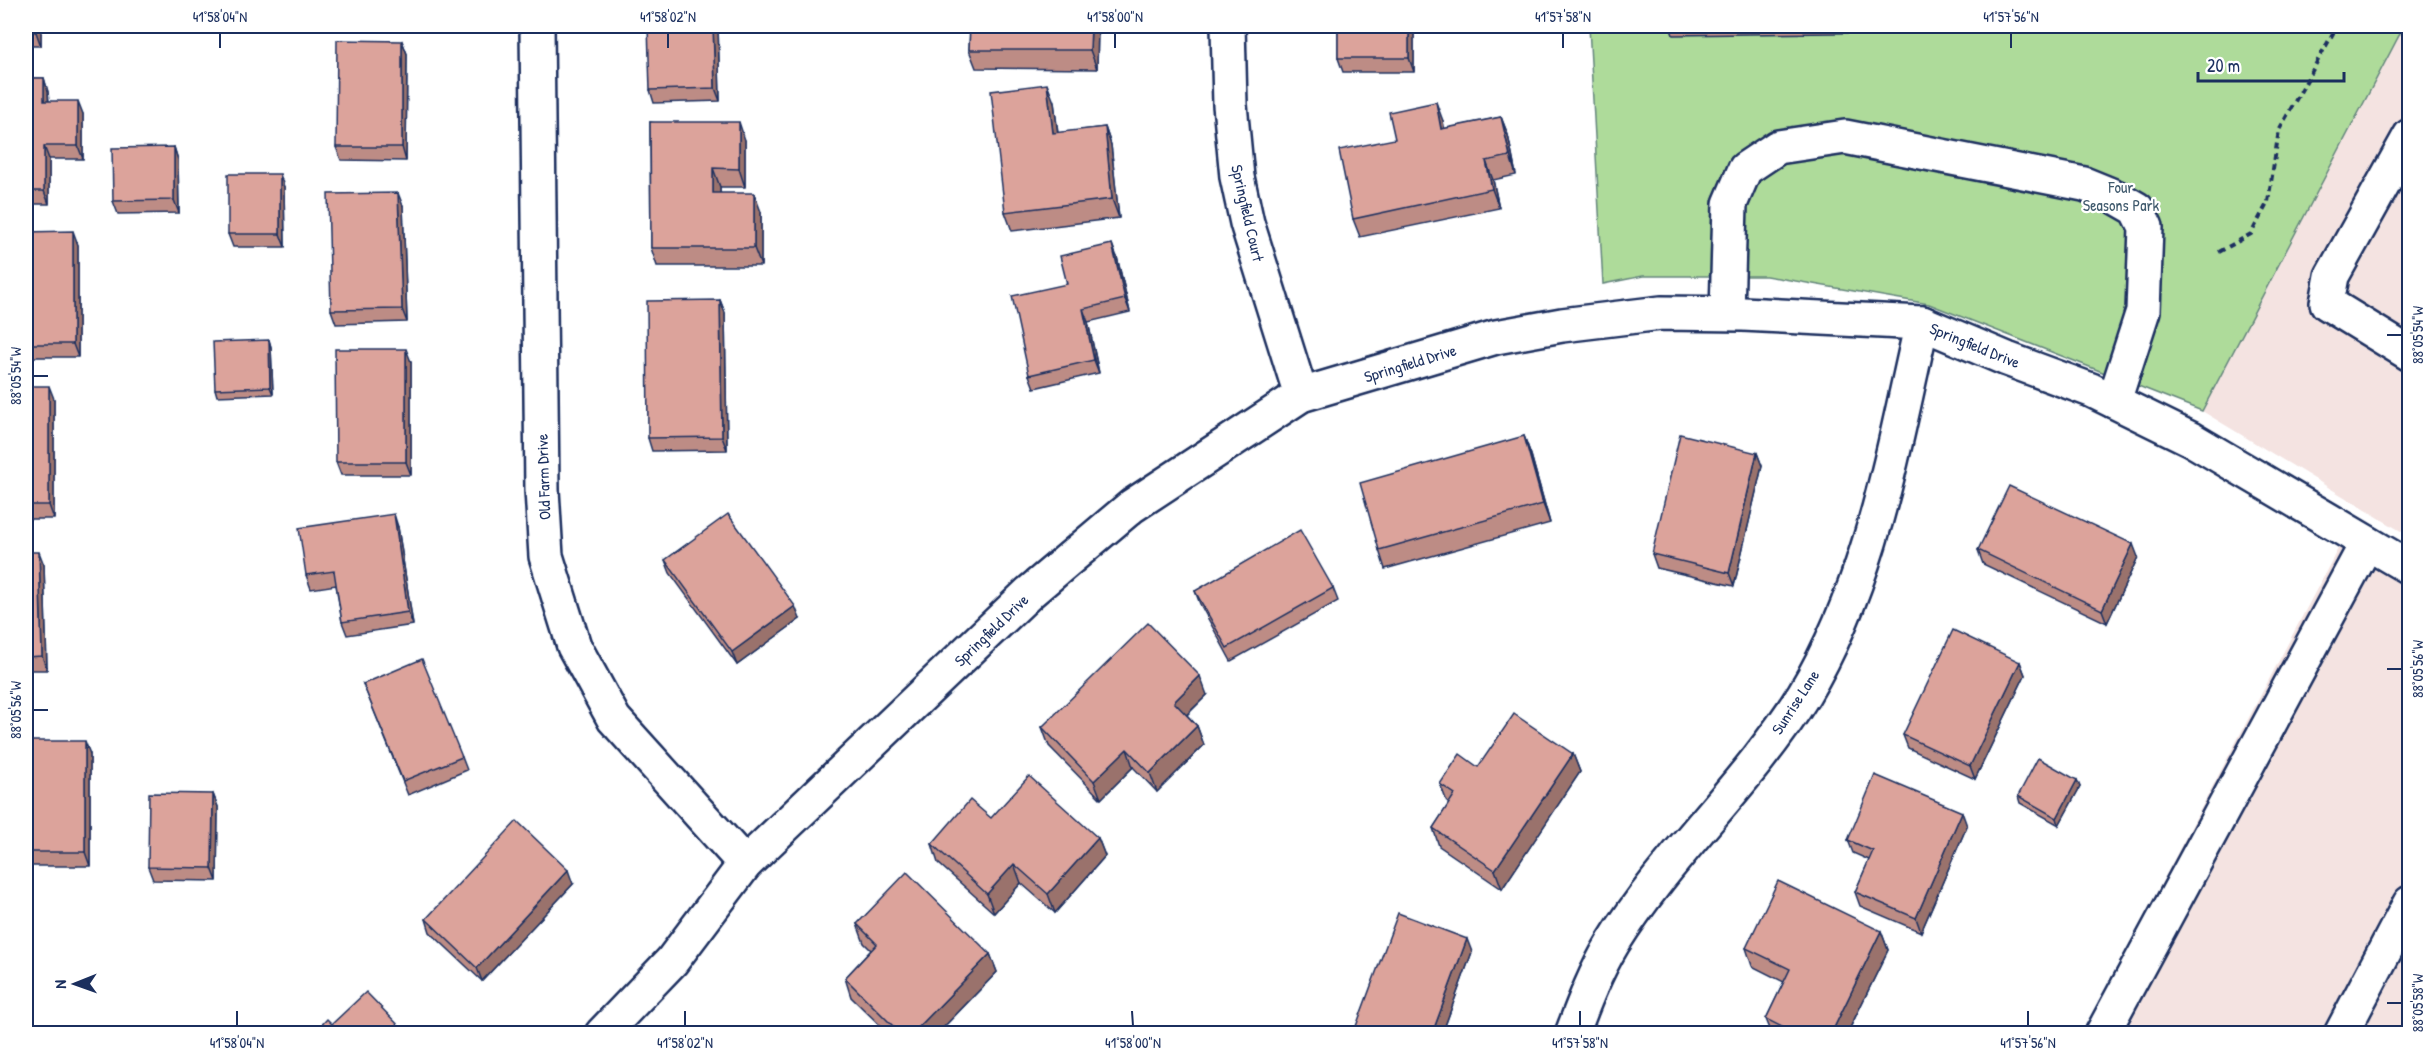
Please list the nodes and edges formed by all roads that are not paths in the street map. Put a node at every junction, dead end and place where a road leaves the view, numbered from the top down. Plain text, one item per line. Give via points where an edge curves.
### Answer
1 (537, 26) edge
2 (1228, 26) edge
3 (2409, 136) edge
4 (1727, 313) junction
5 (1922, 323) junction
6 (2409, 354) edge
7 (1301, 395) junction
8 (2114, 401) junction
9 (2367, 543) junction
10 (2406, 558) edge
11 (745, 864) junction
12 (2409, 903) edge
13 (602, 1034) edge
14 (1572, 1034) edge
15 (2102, 1034) edge
16 (2341, 1034) edge

1 - 11 street, Old Farm Drive via 546,556 574,646 614,719
2 - 7 street, Springfield Court via 1237,177 1247,223
3 - 6 street via 2332,276 2327,303
4 - 5 street, Springfield Drive
4 - 7 street, Springfield Drive via 1661,313 1496,337
4 - 8 street via 1730,204 1745,169 1779,147 1845,137 2084,184 2136,209 2146,227 2143,311
5 - 8 street, Springfield Drive
5 - 14 street, Sunrise Lane via 1873,536 1835,634 1797,703 1614,942 1588,990
7 - 11 street, Springfield Drive via 1132,506 1030,592
8 - 9 street, Springfield Drive via 2191,439
9 - 10 street, Springfield Drive
9 - 15 street
11 - 13 street, Springfield Drive via 672,961
12 - 16 street

